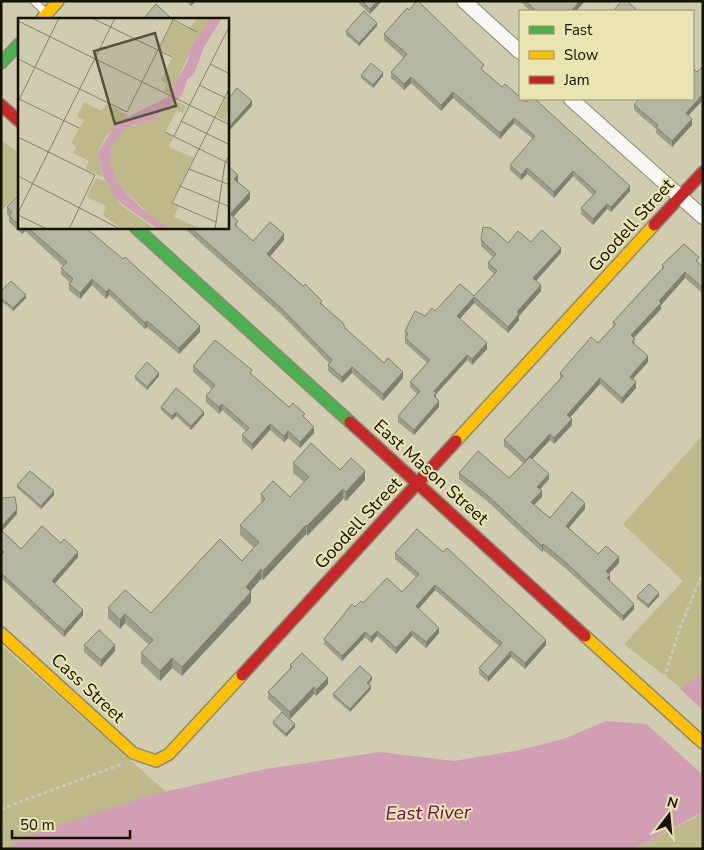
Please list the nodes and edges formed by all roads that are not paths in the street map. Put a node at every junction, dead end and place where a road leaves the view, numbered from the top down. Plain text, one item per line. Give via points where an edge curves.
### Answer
1 (34, 1) edge
2 (58, 1) edge
3 (464, 1) edge
4 (44, 16) edge
5 (18, 45) edge
6 (519, 51) edge
7 (1, 63) edge
8 (572, 100) edge
9 (1, 105) edge
10 (18, 120) edge
11 (703, 172) edge
12 (680, 198) junction
13 (703, 218) edge
14 (137, 229) edge
15 (418, 484) junction
16 (1, 633) edge
17 (703, 743) edge
18 (156, 761) joint

1 - 4 lane
2 - 4 street
3 - 6 street
5 - 7 street
8 - 12 street
9 - 10 street
11 - 12 street, Goodell Street
12 - 13 street
12 - 15 street, Goodell Street
14 - 15 street, East Mason Street
15 - 17 street, East Mason Street
15 - 18 street, Goodell Street via 169,754
16 - 18 street, Cass Street via 133,753

